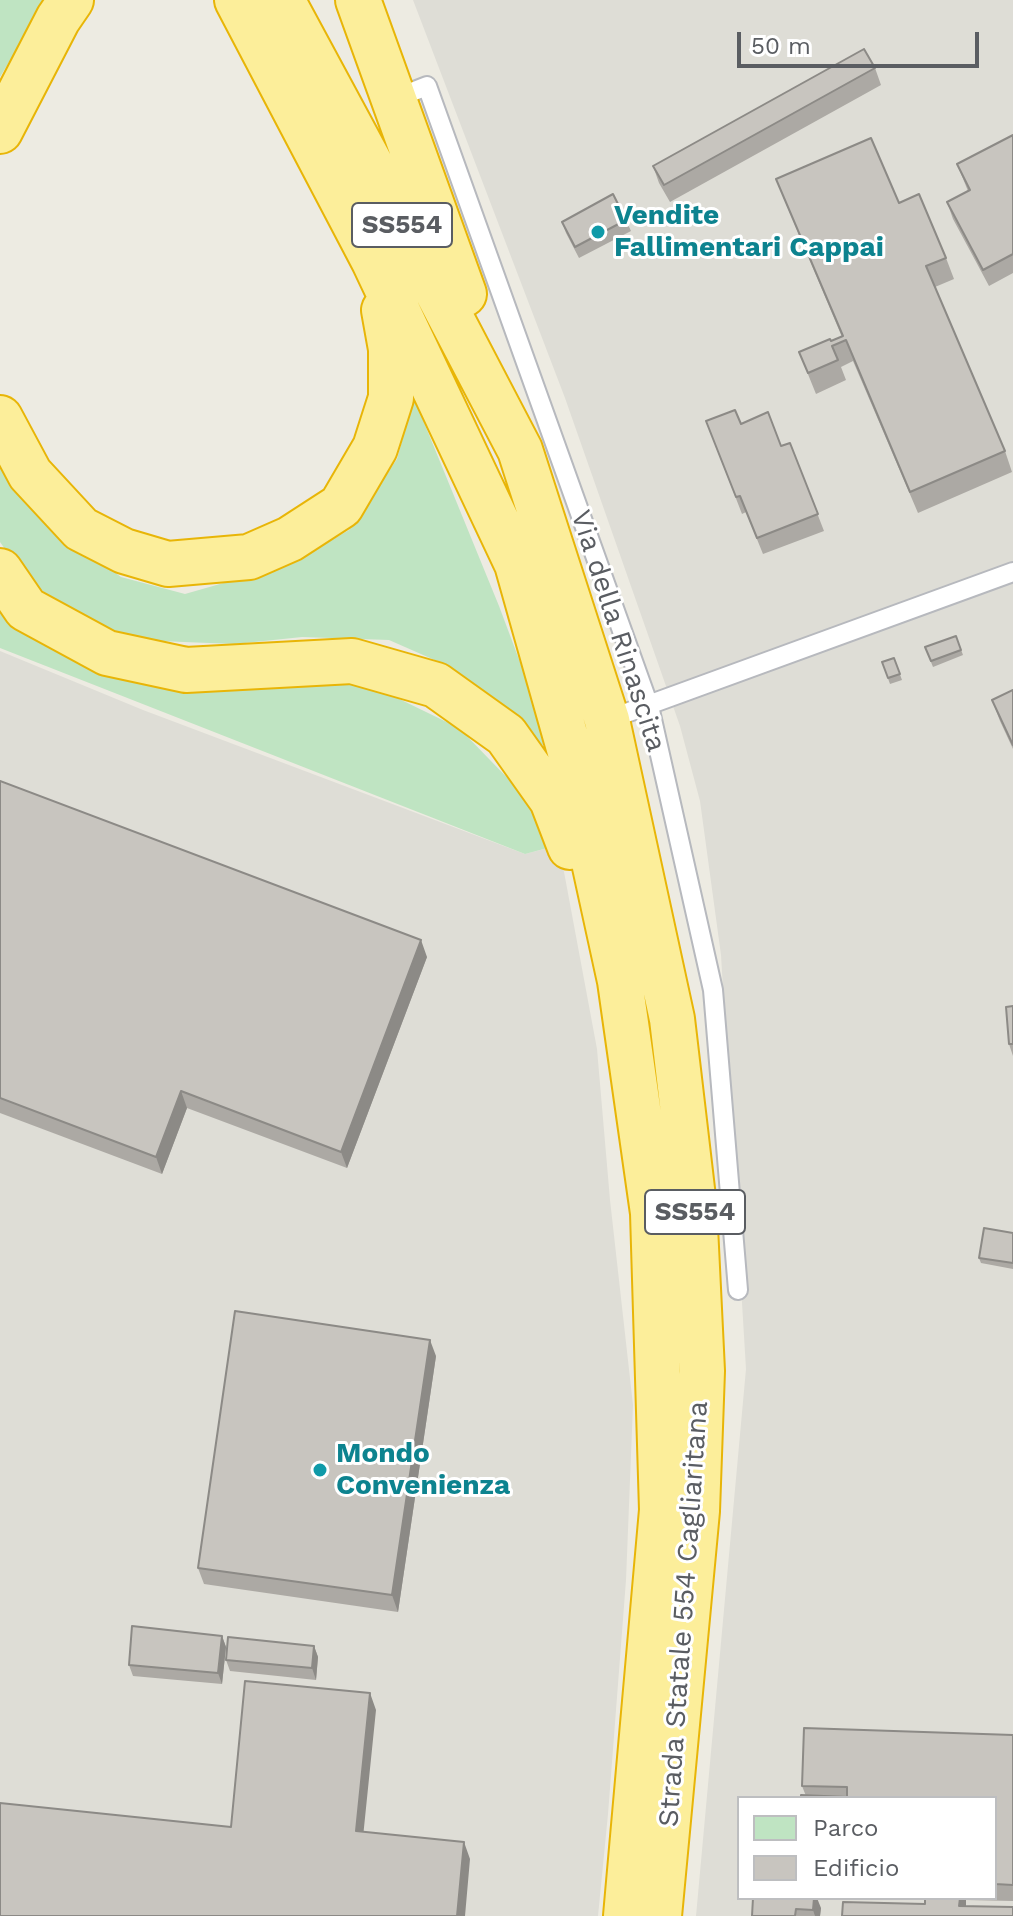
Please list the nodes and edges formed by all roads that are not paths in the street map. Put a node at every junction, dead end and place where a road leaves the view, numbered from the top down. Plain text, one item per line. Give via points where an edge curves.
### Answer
1 (71, 0) edge
2 (237, 0) edge
3 (282, 0) edge
4 (358, 0) edge
5 (410, 92) junction
6 (0, 131) edge
7 (374, 261) junction
8 (0, 418) edge
9 (520, 450) junction
10 (0, 571) edge
11 (1013, 572) edge
12 (649, 706) junction
13 (607, 720) junction
14 (620, 981) junction
15 (738, 1290) dead end
16 (626, 1916) edge
17 (659, 1916) edge

1 - 6 highway
2 - 7 highway, Strada Statale 554 Cagliaritana / SS554
3 - 9 highway, Strada Statale 554 Cagliaritana / SS554
4 - 5 highway
5 - 9 highway
5 - 12 lane, Via della Rinascita
7 - 8 highway via 391,349 391,398 375,448 341,506 290,539 249,557 168,564 124,551 81,529 30,474
7 - 14 highway, Strada Statale 554 Cagliaritana / SS554 via 517,564 570,752
9 - 13 highway, Strada Statale 554 Cagliaritana / SS554
10 - 14 highway via 26,609 107,653 186,670 352,661 436,685 506,735 552,800
11 - 12 lane
12 - 13 lane
12 - 15 lane, Via della Rinascita via 713,990
13 - 17 highway, Strada Statale 554 Cagliaritana / SS554 via 672,1019 694,1206 702,1371 697,1511
14 - 16 highway, Strada Statale 554 Cagliaritana / SS554 via 653,1213 662,1510

